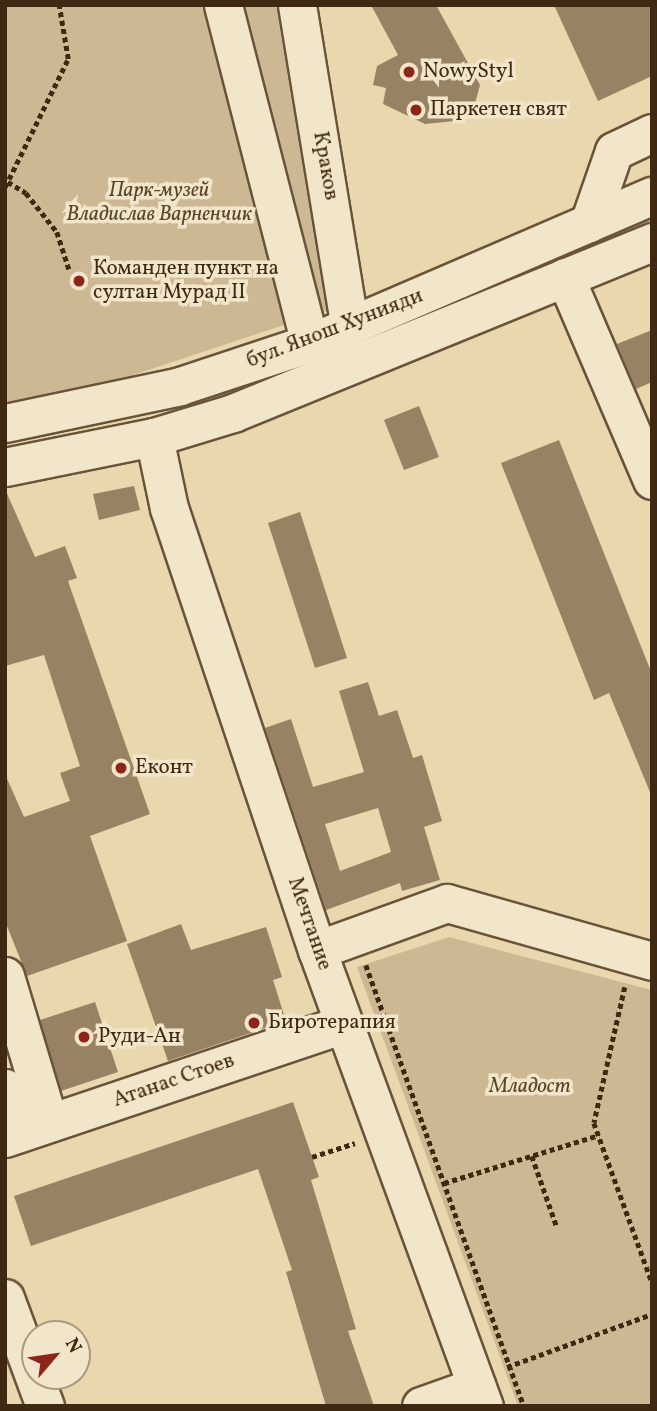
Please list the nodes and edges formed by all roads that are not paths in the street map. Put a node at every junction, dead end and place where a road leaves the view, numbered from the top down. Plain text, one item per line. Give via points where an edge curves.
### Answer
1 (223, 5) edge
2 (297, 5) edge
3 (652, 133) edge
4 (652, 196) edge
5 (589, 223) junction
6 (652, 242) edge
7 (565, 277) junction
8 (350, 327) junction
9 (310, 343) junction
10 (5, 423) edge
11 (154, 437) junction
12 (5, 467) edge
13 (650, 473) edge
14 (317, 950) junction
15 (642, 958) edge
16 (5, 976) edge
17 (343, 1024) junction
18 (5, 1088) edge
19 (25, 1131) edge
20 (5, 1298) edge
21 (480, 1396) edge
22 (45, 1406) edge
23 (421, 1406) edge

1 - 9 street
2 - 8 street, Краков
3 - 5 street via 614,151
4 - 5 street, бул. Янош Хунияди
5 - 8 street, бул. Янош Хунияди
6 - 7 street, бул. Янош Хунияди
7 - 11 street, бул. Янош Хунияди via 233,413
7 - 13 street
8 - 9 street, бул. Янош Хунияди
9 - 10 street, бул. Янош Хунияди via 180,386
11 - 12 street, бул. Янош Хунияди
11 - 14 street, Мечтание via 169,508
14 - 15 street via 447,903
14 - 17 street, Мечтание
16 - 19 street
17 - 19 street, Атанас Стоев
17 - 21 street, Мечтание
18 - 19 street
20 - 22 street
21 - 23 street

